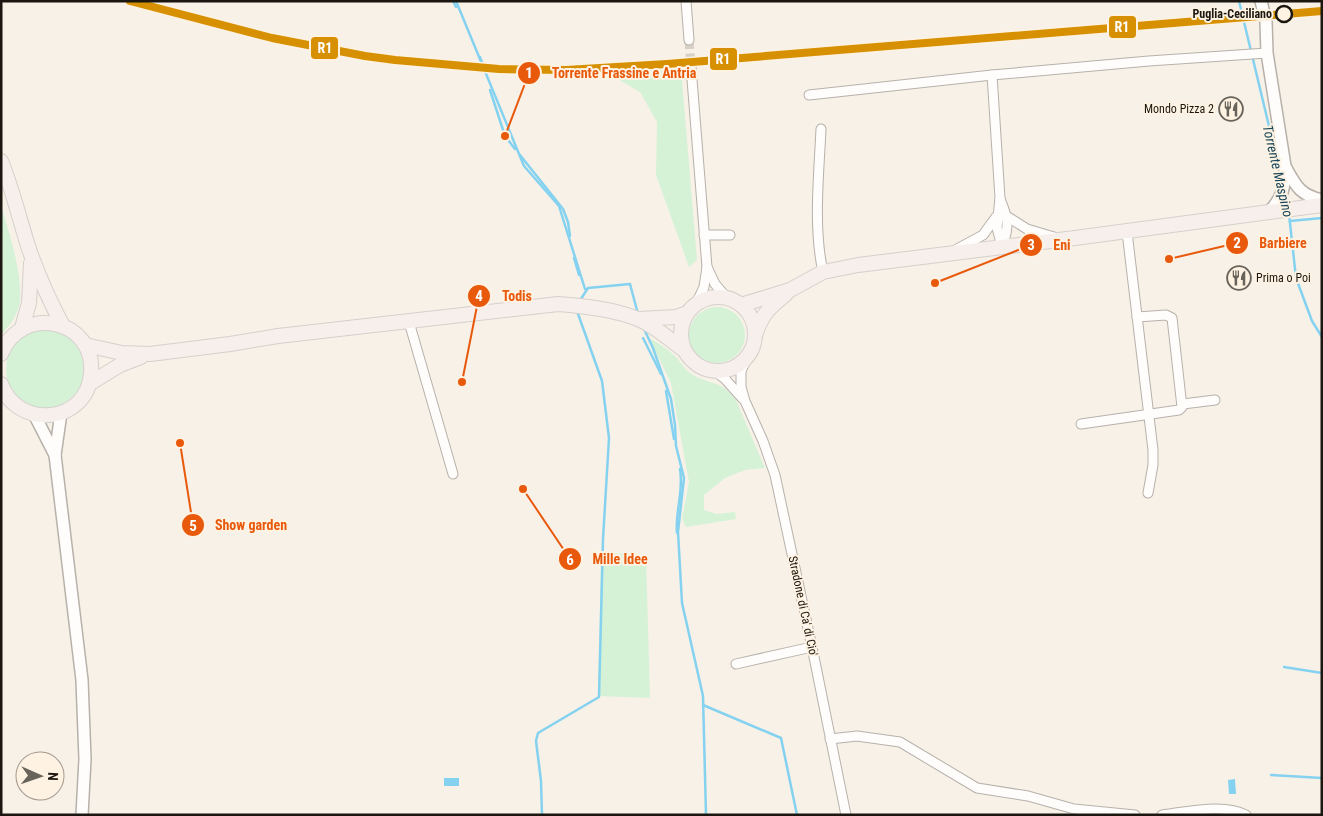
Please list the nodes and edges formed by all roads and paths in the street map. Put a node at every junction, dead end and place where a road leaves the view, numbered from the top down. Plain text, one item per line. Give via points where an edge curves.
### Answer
1 (686, 1) edge
2 (1261, 1) edge
3 (689, 40) tunnel mouth
4 (1267, 53) junction
5 (691, 67) tunnel mouth
6 (992, 75) junction
7 (810, 95) dead end
8 (821, 129) dead end
9 (1, 161) edge
10 (1285, 166) junction
11 (1296, 186) junction
12 (1000, 198) junction
13 (1322, 200) edge
14 (1322, 205) edge
15 (1294, 209) junction
16 (1268, 213) junction
17 (998, 214) junction
18 (1008, 217) junction
19 (1126, 232) junction
20 (704, 235) junction
21 (730, 235) dead end
22 (1062, 239) junction
23 (1002, 246) junction
24 (30, 252) junction
25 (941, 255) junction
26 (707, 267) junction
27 (823, 272) junction
28 (790, 290) junction
29 (727, 298) junction
30 (741, 305) junction
31 (691, 309) junction
32 (1137, 317) junction
33 (639, 320) junction
34 (409, 322) junction
35 (63, 326) junction
36 (22, 328) junction
37 (755, 334) junction
38 (85, 345) junction
39 (684, 350) junction
40 (1, 354) edge
41 (150, 354) junction
42 (747, 358) junction
43 (716, 372) junction
44 (1, 384) edge
45 (89, 384) junction
46 (1215, 400) dead end
47 (744, 402) junction
48 (1183, 404) junction
49 (61, 413) junction
50 (34, 414) junction
51 (1149, 415) junction
52 (1082, 424) dead end
53 (55, 455) junction
54 (453, 474) dead end
55 (1148, 492) dead end
56 (812, 647) junction
57 (736, 664) dead end
58 (830, 739) junction
59 (82, 815) edge
60 (846, 815) edge
61 (1135, 815) edge
62 (1162, 815) edge
63 (1246, 815) edge

1 - 3 street
2 - 4 street
4 - 6 street
4 - 10 street
5 - 20 street
6 - 7 street
6 - 12 street
8 - 27 street via 818,218
9 - 24 main road
10 - 11 street
10 - 16 street via 1283,193
11 - 13 street
11 - 15 street
12 - 17 street
12 - 18 street
14 - 15 main road
15 - 16 main road
16 - 19 main road
17 - 23 street via 997,228
17 - 25 street via 983,234
18 - 22 street via 1020,226
18 - 23 street
19 - 22 main road
19 - 32 street
20 - 21 street
20 - 26 street
22 - 23 main road
23 - 25 main road
24 - 35 main road
24 - 36 main road via 30,296
25 - 27 main road
26 - 29 street
26 - 31 street via 704,287
27 - 28 main road
28 - 30 main road
28 - 37 main road via 766,311
29 - 30 main road
29 - 31 main road via 710,298
30 - 37 main road via 754,323
31 - 33 main road via 676,317
31 - 39 main road via 681,325 680,338
32 - 48 street via 1166,315 1172,318
32 - 51 street
33 - 34 main road via 582,305 558,304
33 - 39 main road
34 - 41 main road
34 - 54 street
35 - 36 main road via 42,322
35 - 38 main road via 75,333
36 - 40 main road via 9,339
37 - 42 main road
38 - 41 main road via 122,353
38 - 45 main road via 91,363
39 - 43 main road via 697,366
41 - 45 main road via 120,364
42 - 43 main road via 733,368
42 - 47 street via 741,371
43 - 47 street
44 - 50 main road via 8,398
45 - 49 main road via 78,402
46 - 48 street
47 - 56 street, Stradone di Ca' di Cio' via 763,441 786,507
48 - 51 street via 1179,410
49 - 50 main road
49 - 53 street
50 - 53 street
51 - 52 street
51 - 55 street via 1154,457
53 - 59 street via 82,680 85,759
56 - 57 street
56 - 58 street, Stradone di Ca' di Cio'
58 - 60 street, Stradone di Ca' di Cio'
58 - 61 street via 857,736 900,742 977,788 1028,796 1074,809
62 - 63 street via 1223,809

